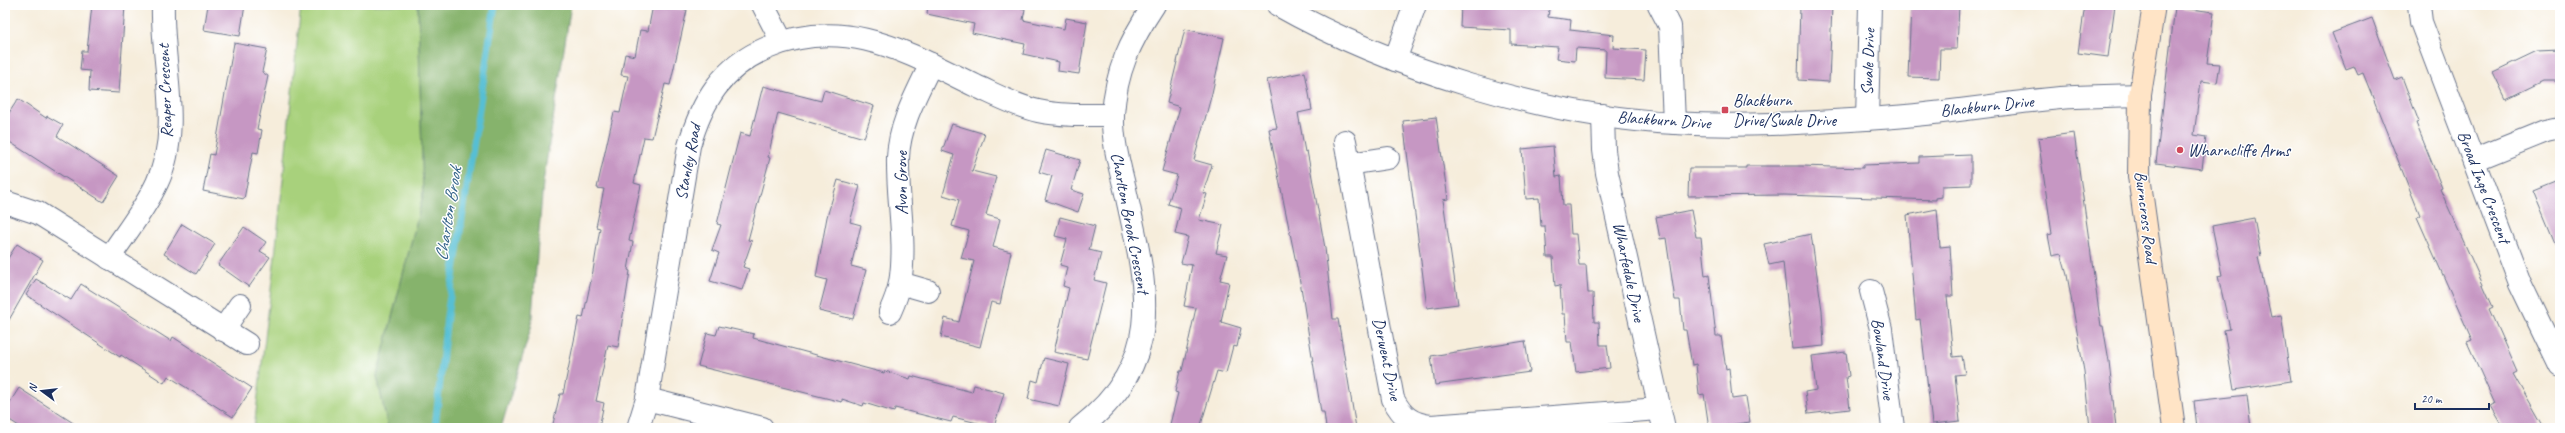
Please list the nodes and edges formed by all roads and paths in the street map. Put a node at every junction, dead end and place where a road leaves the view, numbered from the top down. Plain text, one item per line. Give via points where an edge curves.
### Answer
1 (163, 5) edge
2 (763, 5) edge
3 (1154, 5) edge
4 (1278, 5) edge
5 (1415, 5) edge
6 (1659, 5) edge
7 (1870, 5) edge
8 (2154, 5) edge
9 (2419, 5) edge
10 (782, 42) junction
11 (1395, 60) junction
12 (931, 64) junction
13 (2140, 95) junction
14 (1113, 115) junction
15 (1603, 115) junction
16 (1867, 120) junction
17 (1674, 123) junction
18 (2560, 128) edge
19 (1345, 142) dead end
20 (1388, 158) dead end
21 (2474, 160) junction
22 (1350, 164) junction
23 (5, 202) edge
24 (109, 258) junction
25 (900, 284) junction
26 (928, 291) dead end
27 (1871, 291) dead end
28 (240, 305) dead end
29 (890, 312) dead end
30 (223, 330) junction
31 (247, 344) dead end
32 (2560, 366) edge
33 (647, 399) junction
34 (1662, 419) edge
35 (1086, 426) edge
36 (638, 428) edge
37 (762, 428) edge
38 (1893, 428) edge
39 (2174, 428) edge

1 - 24 street, Reaper Crescent via 169,132 165,157 157,183
2 - 10 street
3 - 14 street, Charlton Brook Crescent via 1131,42 1121,65
4 - 11 street, Blackburn Drive via 1305,20
5 - 11 street
6 - 17 street via 1670,26
7 - 16 street, Swale Drive
8 - 13 main road, Burncross Road
9 - 21 street, Broad Inge Crescent via 2421,22
10 - 12 street, Stanley Road via 813,34 839,34 884,44
10 - 33 street, Stanley Road via 749,56 725,76 710,94 697,118 689,146
11 - 15 street, Blackburn Drive via 1469,84
12 - 14 street, Stanley Road via 1005,100 1037,111 1074,115
12 - 25 street, Avon Grove via 904,125 898,157 902,237
13 - 16 street, Blackburn Drive via 2062,98
13 - 39 main road, Burncross Road via 2139,176
14 - 35 street, Charlton Brook Crescent via 1115,148 1139,254 1145,297 1145,326 1138,353 1126,380
15 - 17 street, Blackburn Drive
15 - 34 street, Wharfedale Drive via 1607,174
16 - 17 street, Blackburn Drive via 1773,124
18 - 21 street via 2546,131
19 - 22 street, Derwent Drive
20 - 22 street
21 - 32 street, Broad Inge Crescent via 2520,283
22 - 34 street, Derwent Drive via 1393,399 1409,421 1431,426
23 - 24 street via 38,213
24 - 30 street
25 - 26 street
25 - 29 street, Avon Grove
27 - 38 street, Bowland Drive via 1881,329
28 - 30 street
30 - 31 street
33 - 36 street, Stanley Road
33 - 37 street

